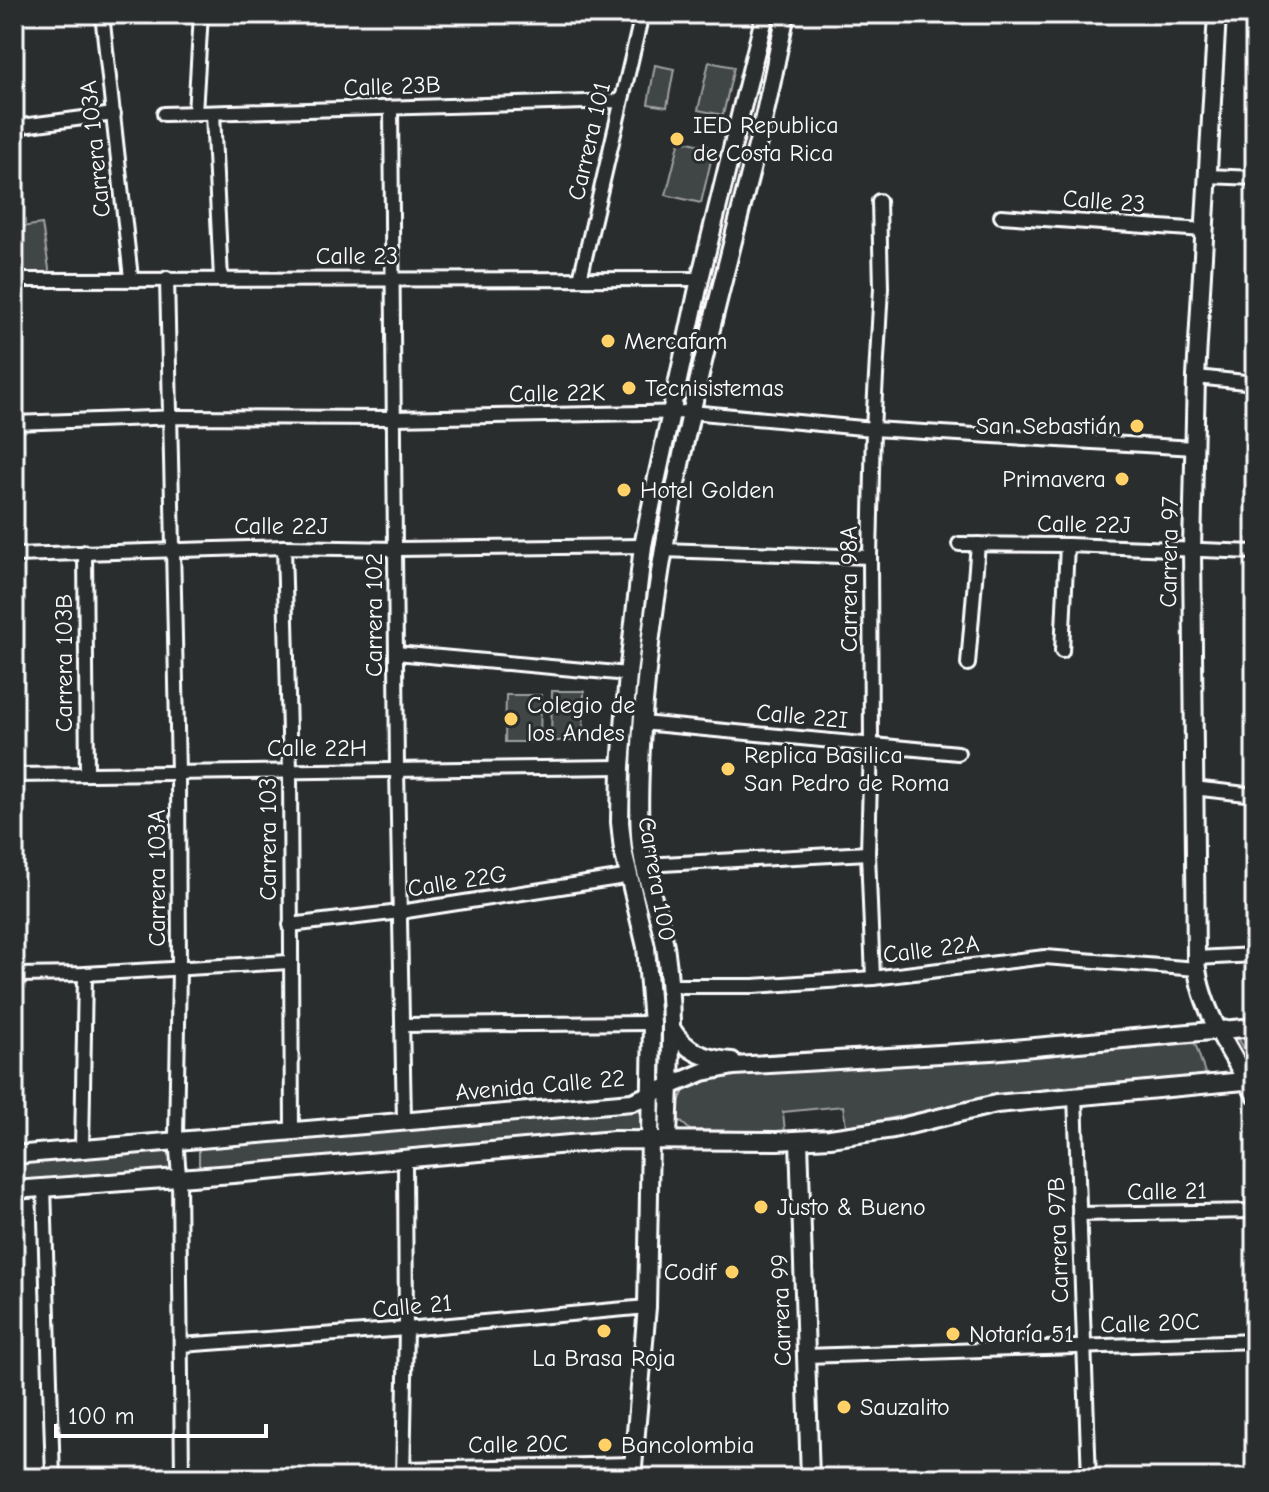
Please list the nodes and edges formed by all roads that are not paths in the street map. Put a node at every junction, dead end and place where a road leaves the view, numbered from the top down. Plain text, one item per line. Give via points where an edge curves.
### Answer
1 (102, 14) edge
2 (201, 14) edge
3 (642, 14) edge
4 (765, 14) edge
5 (786, 14) edge
6 (1217, 14) edge
7 (621, 101) junction
8 (391, 109) junction
9 (195, 113) junction
10 (213, 113) junction
11 (114, 114) junction
12 (164, 114) dead end
13 (14, 127) edge
14 (1207, 176) junction
15 (1255, 178) edge
16 (879, 201) dead end
17 (1001, 216) dead end
18 (1204, 230) junction
19 (131, 278) junction
20 (167, 278) junction
21 (393, 278) junction
22 (221, 279) junction
23 (580, 279) junction
24 (700, 279) junction
25 (14, 280) edge
26 (1196, 377) junction
27 (1255, 383) edge
28 (671, 412) junction
29 (691, 412) junction
30 (172, 418) junction
31 (394, 418) junction
32 (14, 423) edge
33 (873, 429) junction
34 (1195, 448) junction
35 (959, 544) dead end
36 (978, 544) junction
37 (1067, 545) junction
38 (643, 546) junction
39 (284, 547) junction
40 (173, 549) junction
41 (396, 549) junction
42 (1192, 549) junction
43 (662, 550) junction
44 (85, 552) junction
45 (1255, 552) edge
46 (14, 555) edge
47 (870, 557) junction
48 (1062, 651) dead end
49 (396, 653) junction
50 (968, 664) dead end
51 (628, 674) junction
52 (642, 723) junction
53 (871, 744) junction
54 (958, 753) dead end
55 (621, 767) junction
56 (397, 769) junction
57 (290, 770) junction
58 (178, 772) junction
59 (87, 773) junction
60 (14, 775) edge
61 (1193, 788) junction
62 (1255, 795) edge
63 (868, 853) junction
64 (638, 871) junction
65 (400, 912) junction
66 (290, 925) junction
67 (1255, 955) edge
68 (289, 962) junction
69 (1196, 964) junction
70 (179, 969) junction
71 (85, 974) junction
72 (14, 975) edge
73 (873, 978) junction
74 (670, 986) junction
75 (652, 1023) junction
76 (403, 1025) junction
77 (1255, 1027) edge
78 (671, 1028) junction
79 (1219, 1029) junction
80 (757, 1063) junction
81 (1252, 1085) edge
82 (670, 1086) junction
83 (651, 1095) junction
84 (1075, 1096) junction
85 (404, 1120) junction
86 (292, 1130) junction
87 (650, 1139) junction
88 (668, 1139) junction
89 (799, 1140) junction
90 (176, 1142) junction
91 (82, 1149) junction
92 (14, 1155) edge
93 (405, 1160) junction
94 (179, 1177) junction
95 (44, 1187) junction
96 (14, 1190) edge
97 (1255, 1211) edge
98 (1079, 1214) junction
99 (647, 1307) junction
100 (406, 1329) junction
101 (1255, 1341) edge
102 (181, 1345) junction
103 (1083, 1348) junction
104 (806, 1356) junction
105 (633, 1471) edge
106 (403, 1474) edge
107 (53, 1478) edge
108 (182, 1478) edge
109 (810, 1478) edge
110 (1089, 1478) edge

1 - 11 street, Carrera 103A
2 - 9 street
3 - 7 street, Carrera 101
4 - 24 main road, Carrera 100
5 - 29 main road, Carrera 100
6 - 14 main road, Carrera 97
7 - 8 street, Calle 23B
7 - 23 street, Carrera 101
8 - 10 street, Calle 23B
8 - 21 street, Carrera 102
9 - 10 street, Calle 23B
9 - 12 street, Calle 23B
10 - 22 street
11 - 13 street
11 - 19 street, Carrera 103A
14 - 15 street
14 - 18 main road, Carrera 97
16 - 33 street, Carrera 98A via 881,288
17 - 18 street, Calle 23
18 - 26 main road, Carrera 97
19 - 20 street, Calle 23
19 - 25 street, Calle 23
20 - 22 street, Calle 23
20 - 30 street, Carrera 103A
21 - 22 street, Calle 23
21 - 23 street, Calle 23
21 - 31 street, Carrera 102
23 - 24 street, Calle 23
24 - 28 main road, Carrera 100
26 - 27 street
26 - 34 main road, Carrera 97
28 - 29 street, Calle 22K
28 - 31 street, Calle 22K
28 - 38 main road, Carrera 100
29 - 33 street, Calle 22K
29 - 43 main road, Carrera 100
30 - 31 street, Calle 22K
30 - 32 street, Calle 22K
30 - 40 street, Carrera 103A
31 - 41 street, Carrera 102
33 - 34 street, Calle 22K
33 - 47 street, Carrera 98A
34 - 42 main road, Carrera 97
35 - 36 street, Calle 22J
36 - 37 street, Calle 22J
36 - 50 street
37 - 42 street, Calle 22J
37 - 48 street
38 - 41 street, Calle 22J
38 - 51 main road, Carrera 100
39 - 40 street, Calle 22J
39 - 41 street, Calle 22J
39 - 57 street, Carrera 103
40 - 44 street, Calle 22J
40 - 58 street, Carrera 103A
41 - 49 street, Carrera 102
42 - 45 street, Calle 22J
42 - 61 main road, Carrera 97
43 - 47 street
43 - 52 main road, Carrera 100
44 - 46 street, Calle 22J
44 - 59 street, Carrera 103B
47 - 53 street, Carrera 98A
49 - 51 street
49 - 56 street, Carrera 102
51 - 55 main road, Carrera 100
52 - 53 street, Calle 22I
52 - 64 main road, Carrera 100
53 - 54 street, Calle 22I
53 - 63 street, Carrera 98A
55 - 56 street, Calle 22H
55 - 64 main road, Carrera 100 via 623,850
56 - 57 street, Calle 22H
56 - 65 street, Carrera 102
57 - 58 street, Calle 22H
57 - 66 street, Carrera 103
58 - 59 street, Calle 22H
58 - 70 street, Carrera 103A
59 - 60 street, Calle 22H
61 - 62 street
61 - 69 main road, Carrera 97
63 - 64 street, Calle 22G
63 - 73 street, Carrera 98A
64 - 65 street, Calle 22G
64 - 74 main road, Carrera 100 via 659,919
64 - 75 main road, Carrera 100
65 - 66 street, Calle 22G
65 - 76 street, Carrera 102
66 - 68 street, Carrera 103
67 - 69 street, Calle 22A
68 - 70 street
68 - 86 street, Carrera 103
69 - 73 street, Calle 22A via 1045,957
69 - 79 main road, Carrera 97
70 - 71 street
70 - 90 street, Carrera 103A
71 - 72 street
71 - 91 street
73 - 74 street, Calle 22A
74 - 78 main road, Carrera 100
75 - 76 street
75 - 83 main road, Carrera 100
76 - 85 street, Carrera 102
77 - 79 main road, Avenida Calle 22
78 - 80 main road via 706,1058
78 - 82 main road, Carrera 100
79 - 80 main road, Avenida Calle 22 via 991,1051
79 - 81 main road, Carrera 97
80 - 82 main road, Avenida Calle 22 via 711,1070
81 - 84 main road
82 - 83 main road, Avenida Calle 22
82 - 88 main road, Carrera 100
83 - 85 main road, Avenida Calle 22 via 632,1102
83 - 87 main road, Carrera 100
84 - 89 main road via 996,1104 876,1132
84 - 98 street, Carrera 97B
85 - 86 main road, Avenida Calle 22
86 - 90 main road, Avenida Calle 22
87 - 88 main road
87 - 93 main road
87 - 99 main road, Carrera 100
88 - 89 main road
89 - 104 main road, Carrera 99
90 - 91 main road, Avenida Calle 22
90 - 94 street, Carrera 103A
91 - 92 main road, Avenida Calle 22
93 - 94 main road
93 - 100 street
94 - 95 main road
94 - 102 street, Carrera 103A
95 - 96 main road
95 - 107 street
97 - 98 street, Calle 21
98 - 103 street, Carrera 97B
99 - 100 street, Calle 21
99 - 105 main road, Carrera 100
100 - 102 street, Calle 21
100 - 106 street
101 - 103 street, Calle 20C
102 - 108 street, Carrera 103A
103 - 104 street, Calle 20C
103 - 110 street, Carrera 97B
104 - 109 main road, Carrera 99
105 - 106 street, Calle 20C

